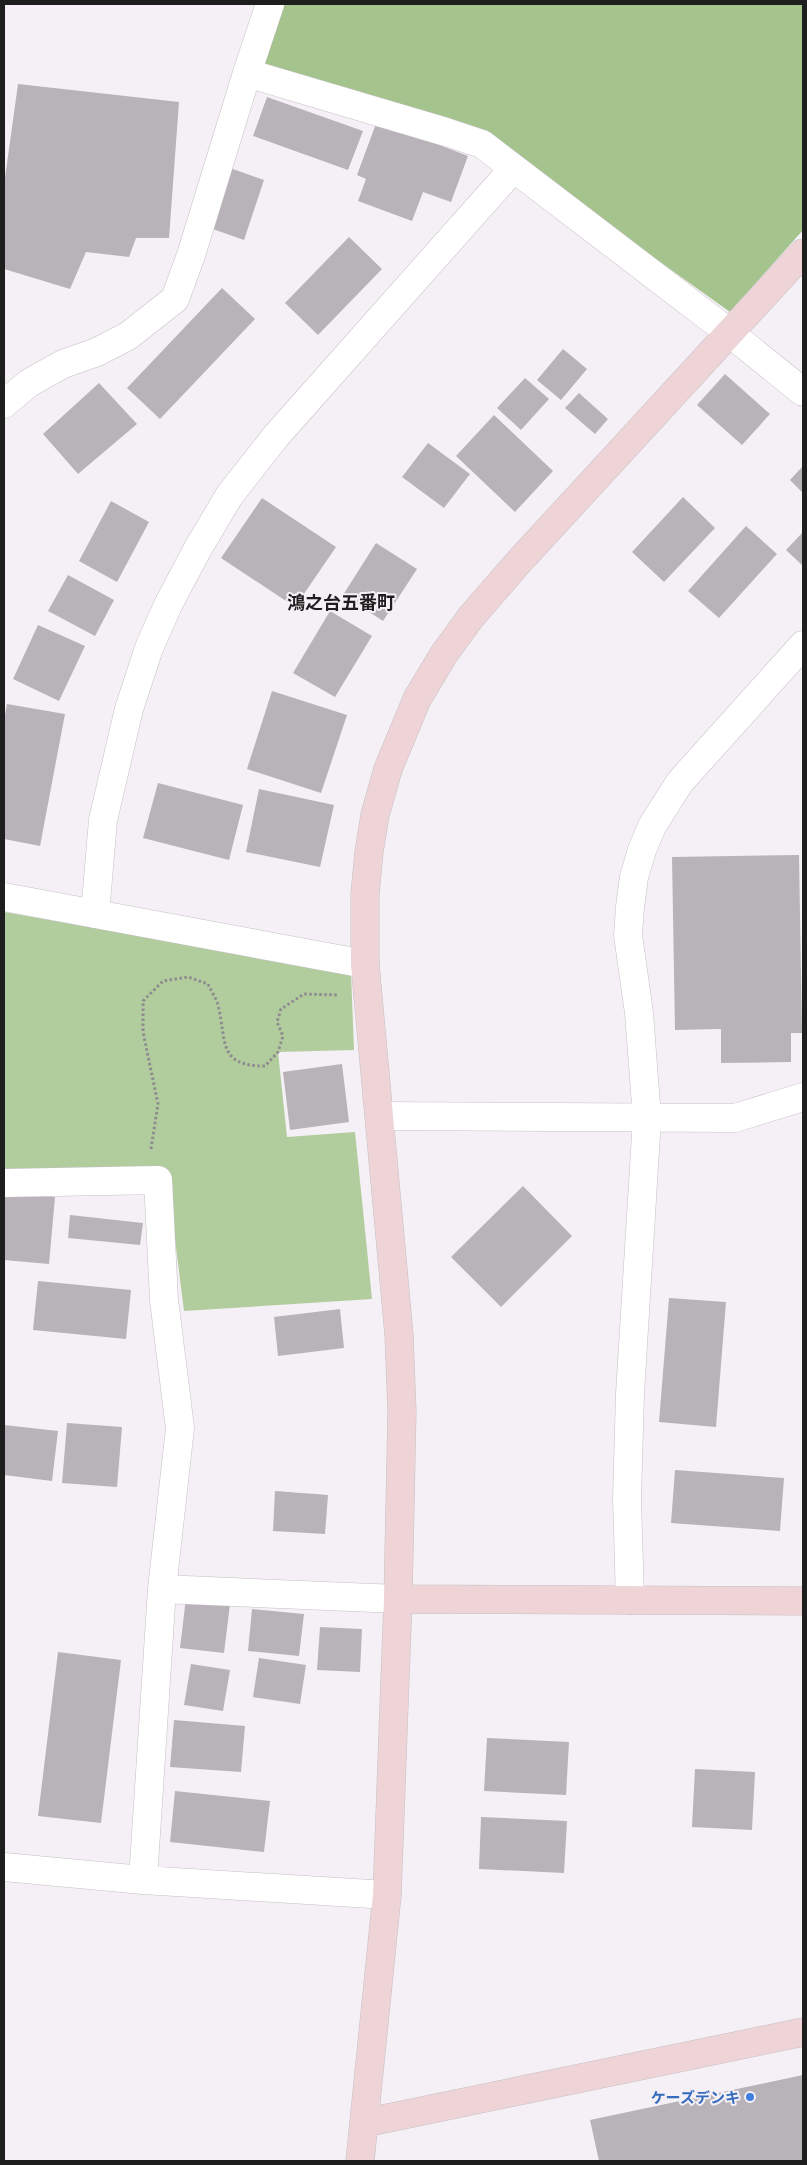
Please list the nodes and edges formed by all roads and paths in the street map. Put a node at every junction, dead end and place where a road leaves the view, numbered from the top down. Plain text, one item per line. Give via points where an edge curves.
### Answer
1 (270, 4) edge
2 (247, 73) junction
3 (514, 170) junction
4 (803, 253) edge
5 (731, 334) junction
6 (803, 392) edge
7 (4, 404) edge
8 (803, 645) edge
9 (4, 897) edge
10 (95, 914) junction
11 (365, 964) junction
12 (341, 995) dead end
13 (803, 1098) edge
14 (380, 1116) junction
15 (647, 1118) junction
16 (158, 1180) junction
17 (4, 1183) edge
18 (162, 1589) junction
19 (398, 1599) junction
20 (630, 1600) junction
21 (803, 1602) edge
22 (4, 1867) edge
23 (143, 1880) junction
24 (387, 1895) junction
25 (803, 2032) edge
26 (364, 2123) junction
27 (360, 2161) edge

1 - 2 street
2 - 3 street via 482,144
2 - 7 street via 192,255 175,299 128,336 63,364 30,383
3 - 5 street
3 - 10 street via 276,436 230,496 197,550 149,648 128,709 103,820
4 - 5 street
5 - 6 street
5 - 11 street via 478,609 444,654 417,699 388,770 374,815 365,894
8 - 15 street via 680,782 652,826 642,850 634,876 628,935 639,1013
9 - 10 street
10 - 11 street
11 - 14 street
12 - 16 path via 304,994 281,1009 277,1022 283,1036 278,1052 266,1066 248,1066 224,1047 217,1003 208,984 188,977 163,981 143,1001 144,1032 158,1104 149,1164
13 - 15 street via 735,1118
14 - 15 street
14 - 19 street via 400,1354
15 - 20 street via 630,1394 627,1498
16 - 17 street
16 - 18 street via 164,1300 180,1428
18 - 19 street
18 - 23 street
19 - 20 street
19 - 24 street
20 - 21 street
22 - 23 street
23 - 24 street
24 - 26 street
25 - 26 street
26 - 27 street

